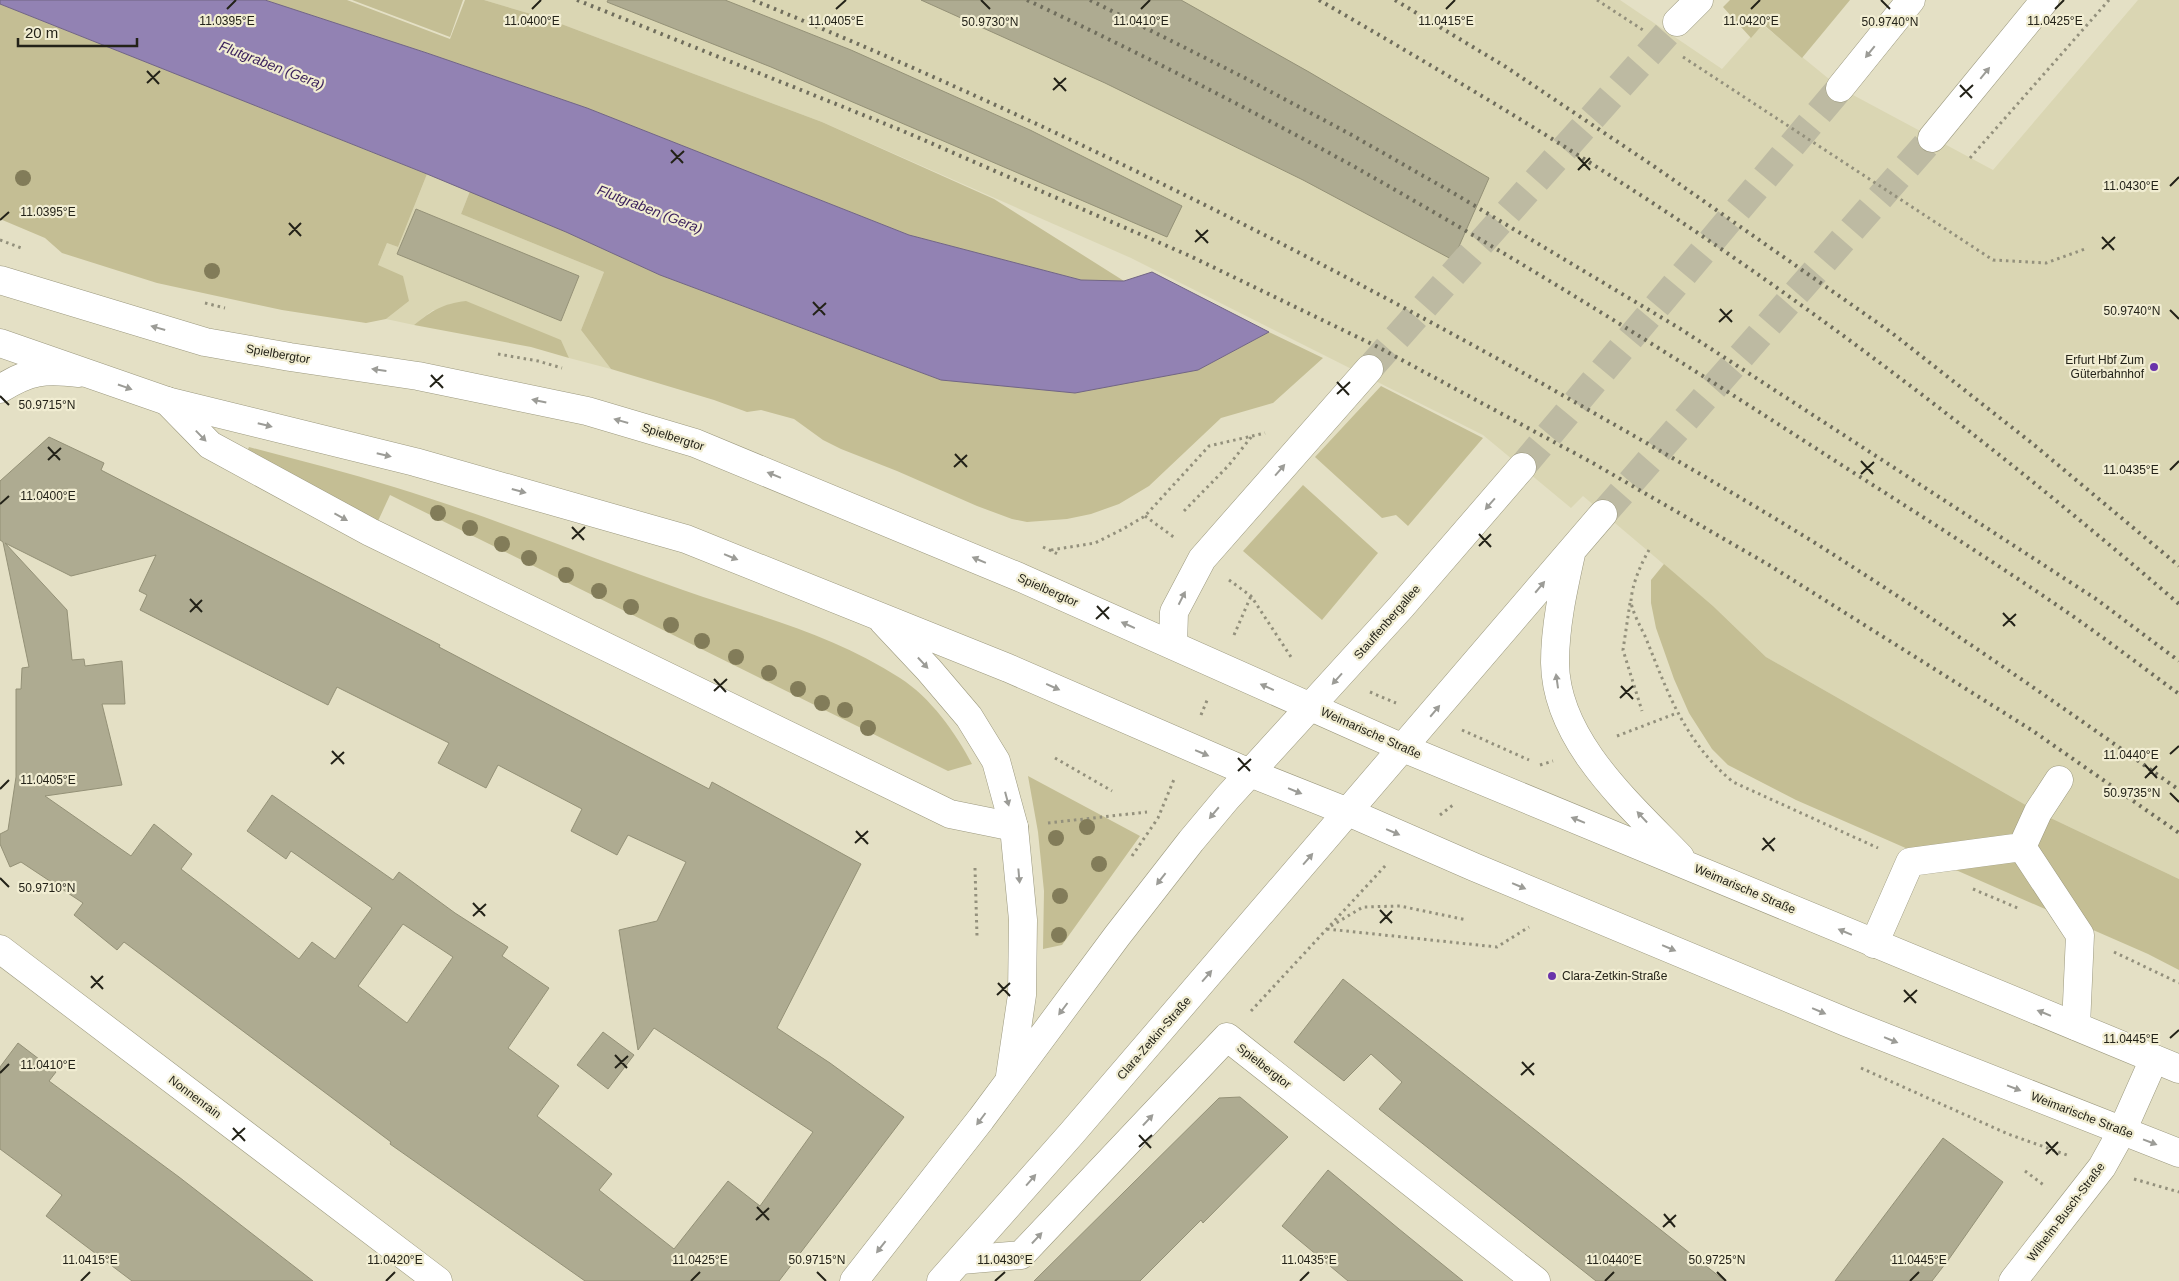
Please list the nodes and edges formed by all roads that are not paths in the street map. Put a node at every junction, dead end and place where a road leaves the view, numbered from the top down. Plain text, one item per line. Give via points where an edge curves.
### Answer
1 (1699, 0) edge
2 (1911, 0) edge
3 (2044, 0) edge
4 (1677, 22) tunnel mouth
5 (1840, 88) tunnel mouth
6 (1932, 138) tunnel mouth
7 (0, 280) edge
8 (0, 343) edge
9 (1369, 369) tunnel mouth
10 (83, 373) junction
11 (0, 389) edge
12 (167, 401) junction
13 (1522, 467) tunnel mouth
14 (1603, 514) tunnel mouth
15 (1572, 550) junction
16 (877, 615) junction
17 (1172, 645) junction
18 (1311, 707) junction
19 (1404, 748) junction
20 (1250, 774) junction
21 (2059, 780) dead end
22 (1348, 812) junction
23 (1014, 827) junction
24 (2022, 847) junction
25 (1688, 865) junction
26 (1874, 944) junction
27 (0, 948) edge
28 (2076, 1026) junction
29 (2154, 1058) junction
30 (2179, 1069) edge
31 (1010, 1080) junction
32 (2122, 1131) junction
33 (2179, 1153) edge
34 (961, 1260) junction
35 (438, 1281) edge
36 (854, 1281) edge
37 (941, 1281) edge
38 (1536, 1281) edge
39 (2013, 1281) edge

1 - 4 main road
2 -> 5 main road
6 -> 3 main road
17 -> 7 main road, Spielbergtor via 1010,573 694,443 587,411 418,376 205,342
8 - 10 main road
17 -> 9 main road via 1174,612 1202,558
10 - 11 main road via 40,372 20,377
10 -> 12 main road
12 -> 16 main road via 415,462 645,526 686,539
12 -> 23 main road via 210,445 370,532 950,814
13 -> 18 main road, Stauffenbergallee
14 - 15 main road
19 -> 15 main road
25 -> 15 main road via 1593,762 1569,722 1558,689 1555,665 1557,629
16 -> 20 main road via 1008,668
16 -> 23 main road via 969,716 996,761
18 -> 17 main road, Spielbergtor
18 - 19 main road, Weimarische Straße
18 - 20 main road, Stauffenbergallee
19 - 22 main road, Clara-Zetkin-Straße
25 -> 19 main road, Weimarische Straße
20 -> 22 main road
20 -> 31 main road via 1191,841
21 - 24 main road via 2038,812
22 -> 32 main road, Weimarische Straße via 1837,1018
34 -> 22 main road, Clara-Zetkin-Straße
23 -> 31 main road via 1023,930 1022,995
24 - 26 main road via 1910,862
24 - 28 main road via 2080,935
26 -> 25 main road, Weimarische Straße
28 -> 26 main road, Weimarische Straße
27 - 35 main road, Nonnenrain
28 - 29 main road, Weimarische Straße
29 - 30 main road, Weimarische Straße
29 - 32 main road, Wilhelm-Busch-Straße
31 -> 36 main road
32 -> 33 main road, Weimarische Straße
32 - 39 main road, Wilhelm-Busch-Straße via 2102,1167
34 - 37 main road, Clara-Zetkin-Straße
34 -> 38 main road, Spielbergtor via 1021,1255 1227,1038

